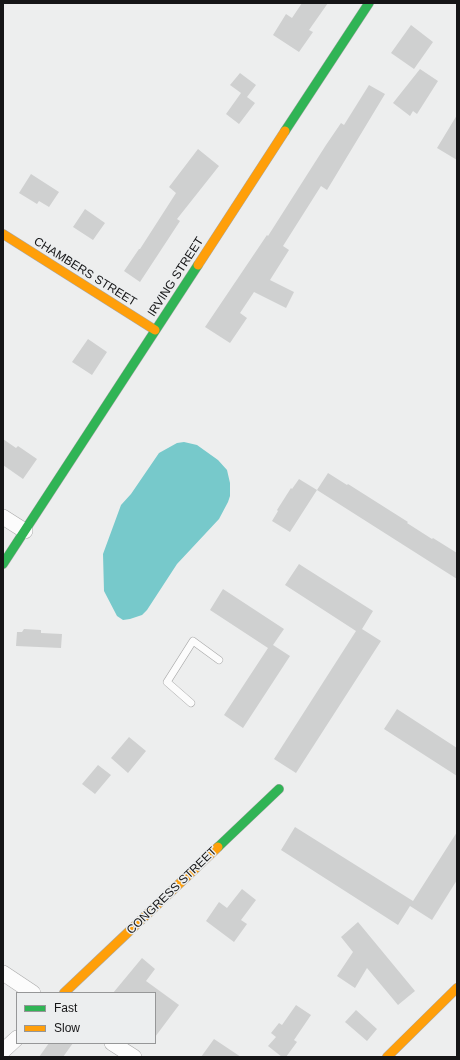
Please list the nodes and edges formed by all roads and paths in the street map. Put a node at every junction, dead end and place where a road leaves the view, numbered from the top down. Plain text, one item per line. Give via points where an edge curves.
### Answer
1 (369, 3) edge
2 (3, 234) edge
3 (155, 330) junction
4 (3, 517) edge
5 (25, 531) junction
6 (3, 564) edge
7 (219, 660) dead end
8 (191, 703) dead end
9 (279, 788) dead end
10 (3, 973) edge
11 (457, 988) edge
12 (32, 992) edge
13 (65, 992) edge
14 (16, 1039) edge
15 (114, 1044) edge
16 (3, 1051) edge
17 (134, 1057) edge
18 (387, 1057) edge

1 - 3 street, IRVING STREET
2 - 3 street, CHAMBERS STREET
3 - 5 street, IRVING STREET
4 - 5 street
5 - 6 street, IRVING STREET
7 - 8 lane via 193,641 167,682
9 - 13 street, CONGRESS STREET
10 - 12 street
11 - 18 street
14 - 16 street
15 - 17 street

